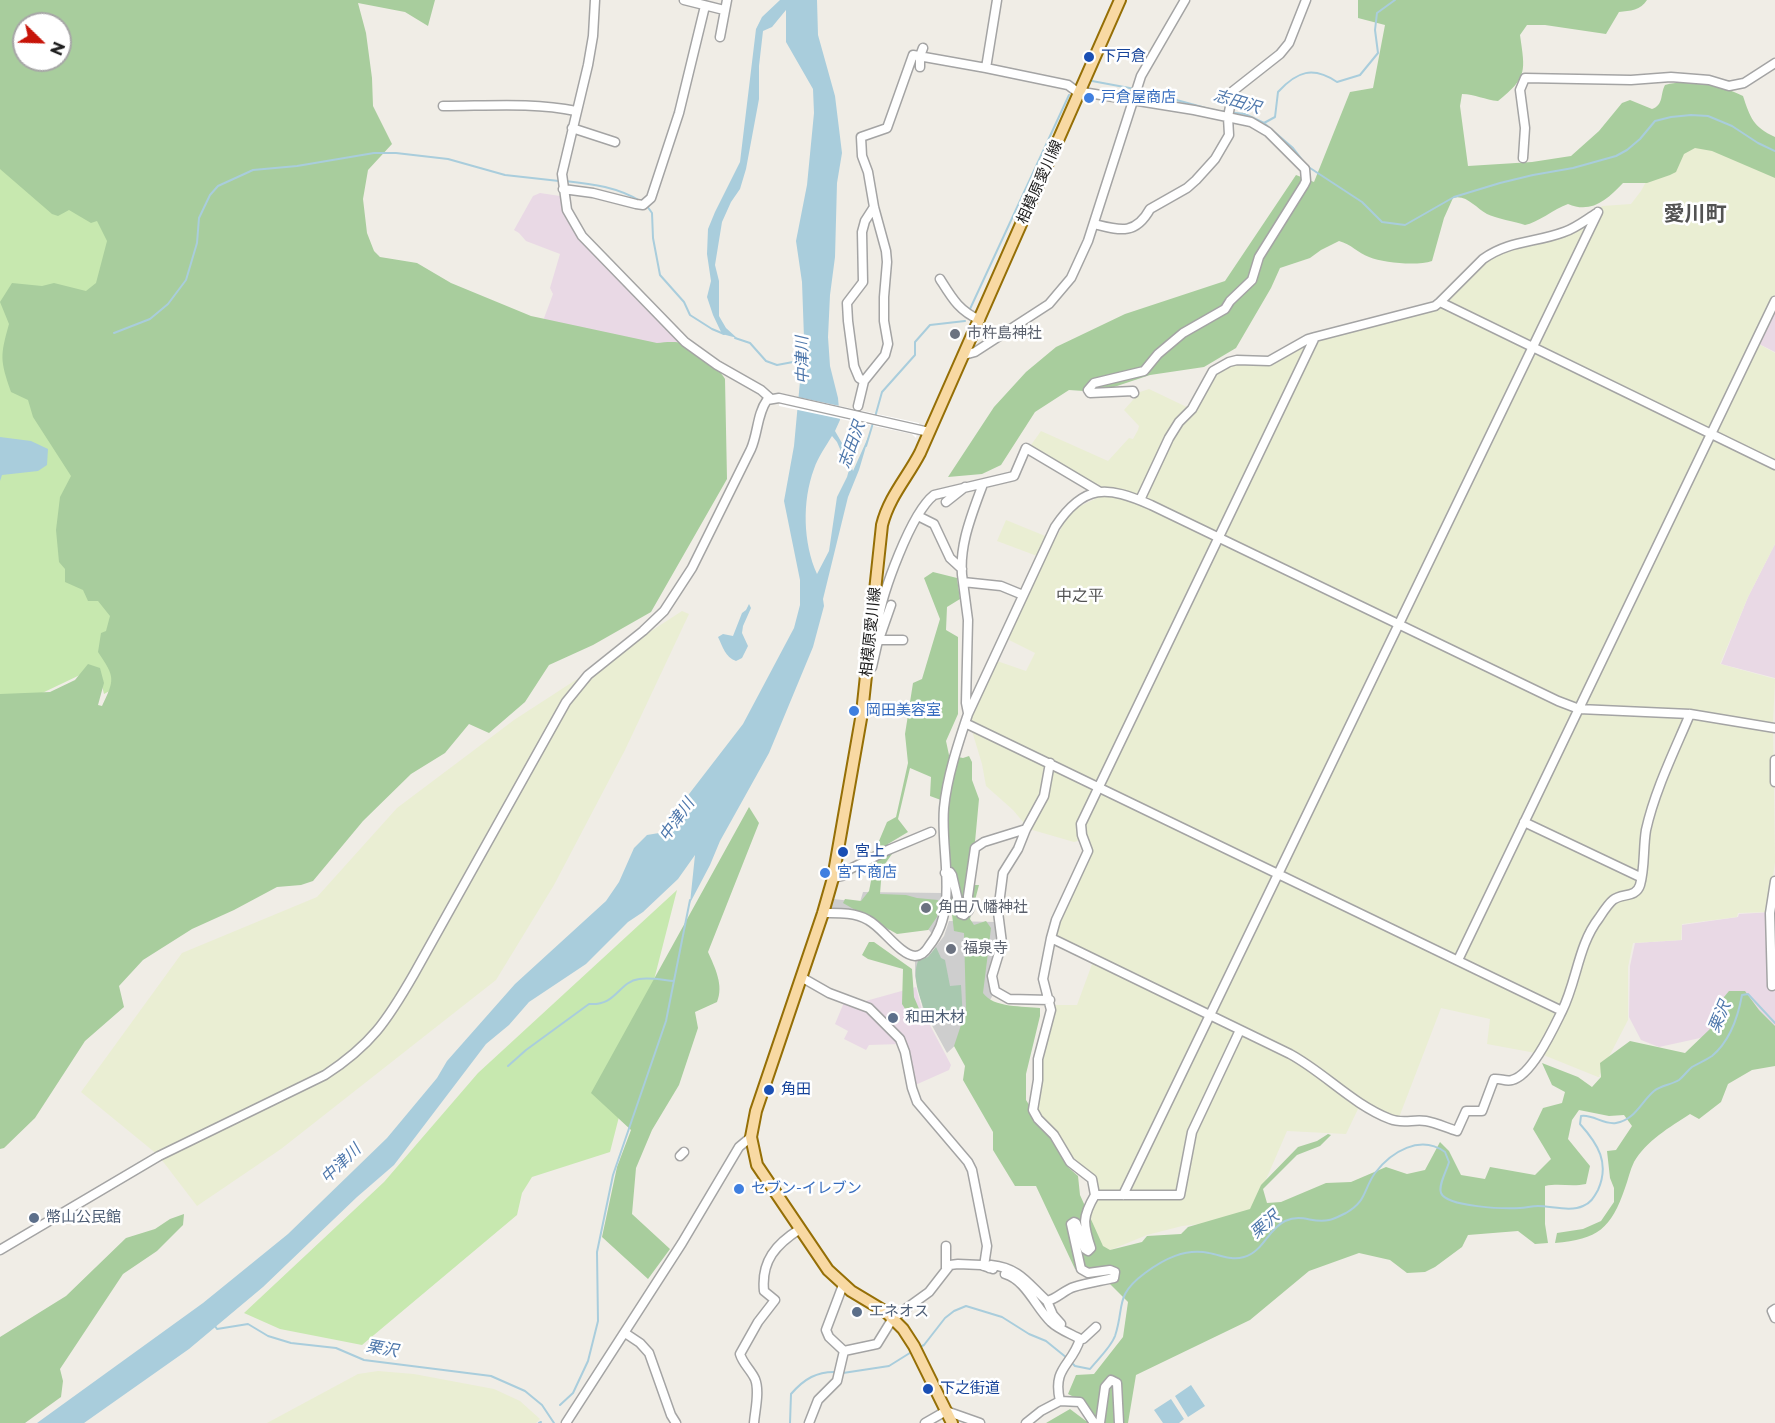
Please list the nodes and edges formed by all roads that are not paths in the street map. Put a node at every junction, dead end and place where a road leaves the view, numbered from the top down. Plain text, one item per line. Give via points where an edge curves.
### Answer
1 (595, 0) edge
2 (684, 0) edge
3 (727, 0) edge
4 (997, 0) edge
5 (1120, 0) edge
6 (1185, 0) edge
7 (1306, 0) edge
8 (705, 6) junction
9 (724, 10) junction
10 (720, 37) dead end
11 (921, 52) junction
12 (1775, 63) edge
13 (920, 67) dead end
14 (986, 68) junction
15 (1080, 91) junction
16 (1134, 97) junction
17 (443, 106) dead end
18 (576, 111) junction
19 (1228, 117) junction
20 (572, 128) junction
21 (611, 139) dead end
22 (1523, 158) dead end
23 (563, 189) junction
24 (874, 207) junction
25 (1094, 224) junction
26 (940, 279) dead end
27 (1775, 301) edge
28 (1440, 302) junction
29 (980, 320) junction
30 (1315, 337) junction
31 (1532, 348) junction
32 (964, 355) junction
33 (864, 381) junction
34 (1134, 393) dead end
35 (774, 398) junction
36 (858, 406) dead end
37 (923, 431) junction
38 (1711, 434) junction
39 (1775, 465) edge
40 (983, 484) junction
41 (965, 487) junction
42 (1100, 492) junction
43 (1140, 500) junction
44 (946, 502) dead end
45 (918, 516) junction
46 (1219, 537) junction
47 (962, 569) junction
48 (963, 582) junction
49 (1023, 595) junction
50 (891, 605) dead end
51 (871, 624) junction
52 (1398, 624) junction
53 (879, 640) junction
54 (903, 640) dead end
55 (867, 668) junction
56 (1579, 709) junction
57 (1690, 714) junction
58 (967, 718) junction
59 (1775, 728) edge
60 (1775, 760) edge
61 (1050, 763) junction
62 (1775, 782) edge
63 (1099, 786) junction
64 (1524, 822) junction
65 (1026, 829) junction
66 (931, 832) dead end
67 (945, 873) junction
68 (1278, 873) junction
69 (1640, 877) junction
70 (833, 878) junction
71 (1775, 881) edge
72 (823, 913) junction
73 (1051, 938) junction
74 (1458, 960) junction
75 (801, 977) junction
76 (1771, 986) edge
77 (1050, 1000) junction
78 (1562, 1011) junction
79 (1210, 1015) junction
80 (1240, 1030) junction
81 (751, 1137) junction
82 (1095, 1195) junction
83 (1123, 1195) junction
84 (800, 1229) junction
85 (946, 1245) dead end
86 (0, 1250) edge
87 (987, 1267) junction
88 (946, 1268) junction
89 (843, 1285) junction
90 (1047, 1300) junction
91 (1775, 1310) edge
92 (893, 1318) junction
93 (1775, 1318) edge
94 (1096, 1327) dead end
95 (1060, 1328) junction
96 (625, 1333) junction
97 (1080, 1339) junction
98 (844, 1351) junction
99 (1060, 1401) junction
100 (946, 1411) junction
101 (566, 1423) edge
102 (676, 1423) edge
103 (754, 1423) edge
104 (808, 1423) edge
105 (925, 1423) edge
106 (952, 1423) edge
107 (980, 1423) edge
108 (1026, 1423) edge
109 (1094, 1423) edge
110 (1100, 1423) edge
111 (1119, 1423) edge

1 - 18 street via 588,66
2 - 8 street
3 - 9 street
4 - 14 street
5 - 15 main road, 相模原愛川線
6 - 16 street
7 - 19 street via 1289,43 1233,91
8 - 9 street
8 - 23 street via 679,113 651,198 643,205
9 - 10 street
11 - 13 street
11 - 14 street
11 - 24 street via 913,55 887,128 861,137
12 - 22 street via 1744,83 1729,86 1671,77 1525,78 1520,90 1525,128
14 - 15 street
15 - 16 street
15 - 29 main road, 相模原愛川線
16 - 19 street
16 - 25 street
17 - 18 street via 535,106
18 - 20 street
19 - 25 street via 1229,135 1215,159 1186,188 1150,209 1135,226 1124,230
19 - 34 street via 1268,132 1305,169 1305,181 1259,257 1252,280 1225,309 1182,333 1144,371 1094,383 1088,390
20 - 21 street
20 - 23 street via 562,174
23 - 35 street via 567,210 582,236 685,342
24 - 33 street via 886,250 884,321 888,344 882,360
24 - 33 street via 862,232 863,282 847,303 854,366
25 - 32 street via 1071,278 1059,293 998,338
26 - 29 street via 961,309
27 - 38 street
28 - 30 street
28 - 31 street
28 - 31 street via 1491,253 1509,244 1566,232 1598,212
29 - 32 main road, 相模原愛川線
30 - 43 street via 1269,361 1237,360 1213,371 1192,409 1169,438
30 - 46 street
31 - 38 street
31 - 52 street
32 - 37 main road, 相模原愛川線
33 - 36 street
35 - 37 street
35 - 86 street via 767,400 760,410 752,449 680,589 664,611 588,675 566,702 409,983 377,1031 348,1060 325,1075 159,1156
37 - 51 main road, 相模原愛川線 via 915,462 885,512
38 - 39 street
38 - 56 street
40 - 41 street
40 - 42 street via 1014,476 1028,448
40 - 47 street via 967,526
41 - 44 street
41 - 45 street via 934,495
42 - 43 street via 1123,492
42 - 49 street via 1078,501 1064,514
43 - 46 street
45 - 47 street via 934,524 950,558
45 - 51 street via 881,601 878,622
46 - 52 street
46 - 63 street
47 - 48 street
48 - 49 street via 1001,586
48 - 58 street via 968,620
49 - 58 street
50 - 53 street
51 - 55 main road, 相模原愛川線
52 - 56 street
52 - 68 street
53 - 54 street
53 - 55 street via 872,667
55 - 70 main road, 相模原愛川線
56 - 57 street
56 - 64 street
57 - 59 street
57 - 69 street via 1656,796 1646,831
58 - 61 street
58 - 67 street via 945,798
60 - 62 street
61 - 63 street
61 - 65 street via 1047,788
63 - 68 street
63 - 73 street via 1080,829 1088,851
64 - 69 street
64 - 74 street
65 - 67 street via 975,848 969,910 964,915 958,908 952,875
65 - 77 street via 1003,873 998,912 1002,944 992,976 995,991 1009,999
66 - 70 street
67 - 72 street via 943,922 921,955 906,952 868,920
68 - 74 street
68 - 79 street
69 - 78 street via 1635,893 1611,901 1596,922
70 - 72 main road, 相模原愛川線
71 - 76 street via 1770,913
72 - 75 main road, 相模原愛川線
73 - 77 street via 1043,979
73 - 79 street
74 - 78 street
75 - 81 main road, 相模原愛川線
75 - 87 street via 869,1008 900,1039 917,1102 972,1170 987,1246
77 - 82 street via 1052,1010 1038,1059 1034,1110 1070,1162 1092,1179
78 - 80 street via 1530,1066 1515,1079 1494,1079 1482,1111 1466,1111 1457,1131 1426,1121 1398,1122 1362,1106 1302,1060
79 - 80 street
79 - 83 street
80 - 83 street via 1192,1132 1180,1195
81 - 84 main road, 相模原愛川線 via 757,1166
81 - 96 street via 739,1148
82 - 83 street
82 - 90 street via 1084,1218 1090,1250 1085,1249 1076,1223 1071,1224 1081,1269 1088,1273 1110,1270 1115,1272 1114,1278 1065,1290
84 - 89 main road, 相模原愛川線
84 - 103 street via 772,1251 767,1260 764,1291 775,1300 740,1354 757,1388
85 - 88 street
87 - 88 street via 958,1263
87 - 90 street via 998,1266 1021,1275
87 - 95 street via 1013,1277
88 - 92 street via 929,1292
89 - 92 main road, 相模原愛川線
89 - 98 street via 826,1330
90 - 95 street
91 - 93 street
92 - 98 street via 877,1344
92 - 100 main road, 相模原愛川線 via 914,1346
94 - 97 street
95 - 97 street
96 - 101 street
96 - 102 street via 649,1353
97 - 99 street via 1059,1375
98 - 104 street via 837,1381 818,1400
99 - 108 street
99 - 109 street via 1080,1402
100 - 105 street
100 - 106 main road
100 - 107 street
110 - 111 street via 1105,1387 1111,1380 1117,1383

